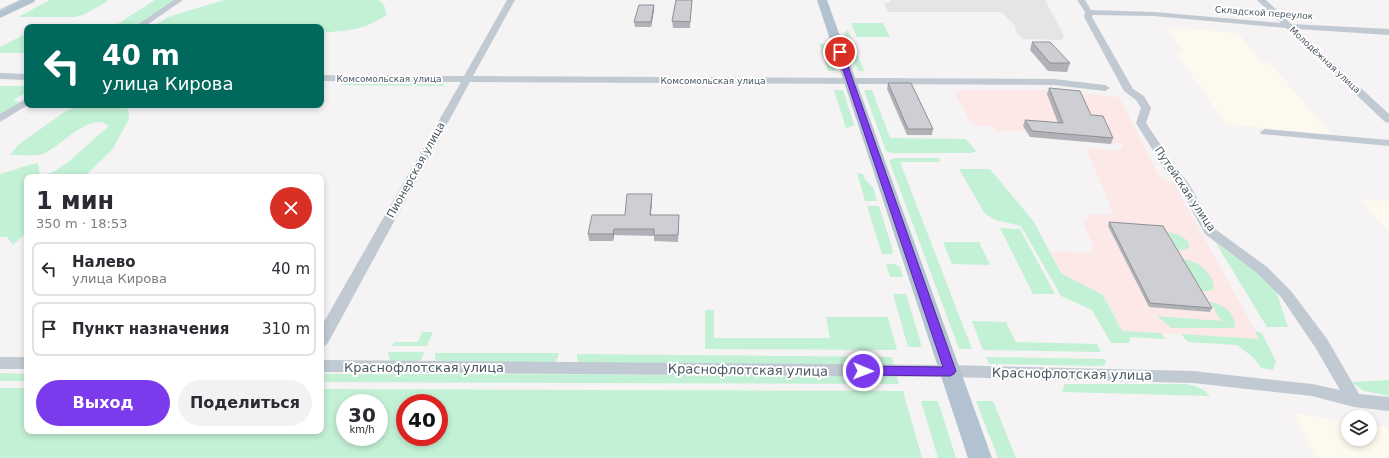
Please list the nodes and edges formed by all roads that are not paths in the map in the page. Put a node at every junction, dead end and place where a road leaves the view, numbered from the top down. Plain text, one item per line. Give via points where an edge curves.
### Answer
1 (9, 0) edge
2 (30, 0) edge
3 (179, 0) edge
4 (511, 0) edge
5 (822, 0) edge
6 (1081, 0) edge
7 (1262, 0) edge
8 (0, 4) edge
9 (1089, 12) junction
10 (0, 15) edge
11 (143, 24) edge
12 (1288, 26) junction
13 (1389, 32) edge
14 (0, 76) edge
15 (24, 77) edge
16 (324, 78) edge
17 (466, 79) junction
18 (850, 82) junction
19 (1105, 88) dead end
20 (24, 103) edge
21 (0, 118) edge
22 (1389, 120) edge
23 (1265, 132) dead end
24 (1389, 143) edge
25 (324, 336) edge
26 (0, 363) edge
27 (24, 363) edge
28 (324, 366) edge
29 (950, 371) junction
30 (1354, 400) junction
31 (1389, 404) edge
32 (980, 458) edge

1 - 8 main road
2 - 10 main road
3 - 11 street
4 - 17 street, Пионерская улица
5 - 18 main road
6 - 9 street, Путейская улица
7 - 12 street, Молодёжная улица
9 - 12 street, Складской переулок via 1154,14
9 - 30 street, Путейская улица via 1088,17 1129,91 1140,98 1146,108 1141,123 1183,184 1210,231 1262,270 1286,294 1321,343
12 - 13 street, Складской переулок
12 - 22 street, Молодёжная улица
14 - 15 street
16 - 17 street, Комсомольская улица
17 - 18 street, Комсомольская улица
17 - 25 street, Пионерская улица
18 - 19 street, Комсомольская улица via 1054,82
18 - 29 main road
20 - 21 street
23 - 24 street
26 - 27 street
28 - 29 street, Краснофлотская улица
29 - 30 street, Краснофлотская улица via 1193,377 1312,390
29 - 32 main road
30 - 31 street, Краснофлотская улица

